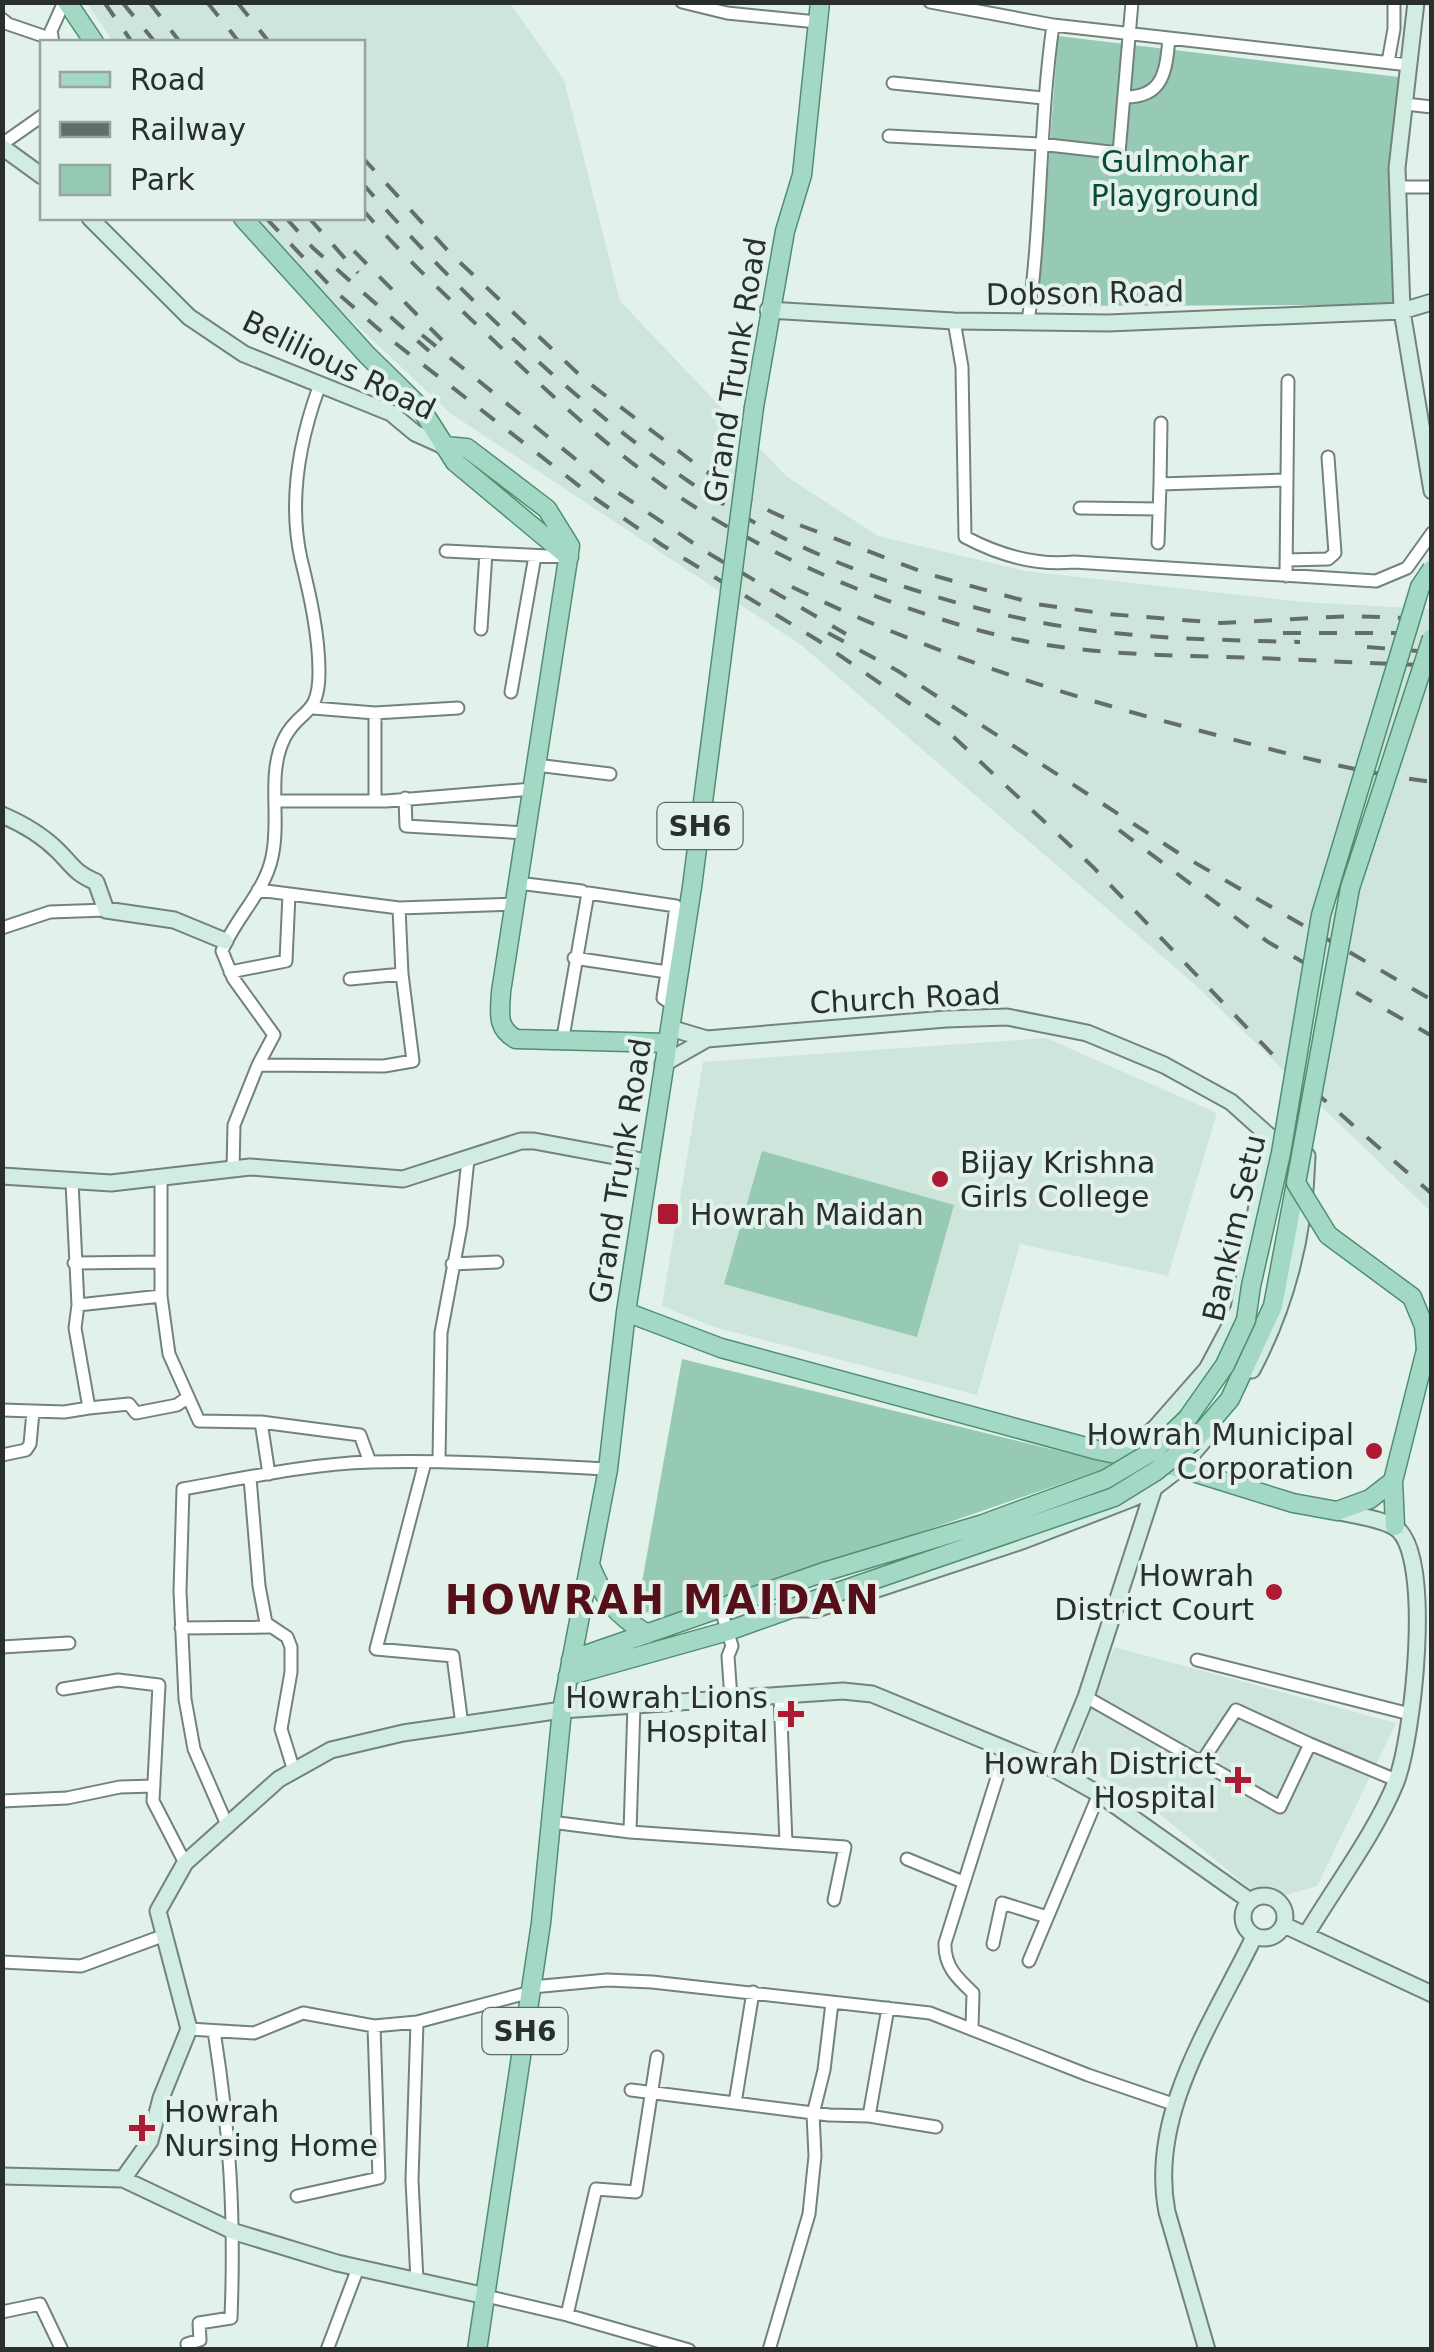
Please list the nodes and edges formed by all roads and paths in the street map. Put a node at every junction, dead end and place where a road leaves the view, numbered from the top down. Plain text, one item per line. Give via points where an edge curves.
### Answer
1 (66, 2) edge
2 (682, 2) edge
3 (820, 2) edge
4 (930, 2) edge
5 (1132, 2) edge
6 (1394, 2) edge
7 (1416, 2) edge
8 (2, 19) edge
9 (817, 22) junction
10 (1053, 25) junction
11 (1130, 34) junction
12 (1168, 39) junction
13 (50, 40) edge
14 (53, 40) edge
15 (93, 40) edge
16 (1388, 62) junction
17 (1409, 66) junction
18 (893, 83) dead end
19 (1124, 97) junction
20 (1043, 98) junction
21 (1405, 104) junction
22 (1432, 107) edge
23 (40, 117) edge
24 (890, 136) dead end
25 (1040, 144) junction
26 (2, 145) edge
27 (40, 174) edge
28 (1432, 187) edge
29 (1398, 188) junction
30 (92, 220) edge
31 (245, 220) edge
32 (1432, 302) edge
33 (768, 310) junction
34 (1402, 311) junction
35 (954, 321) junction
36 (1028, 322) junction
37 (1288, 381) dead end
38 (319, 387) junction
39 (1161, 423) dead end
40 (444, 446) junction
41 (1328, 457) dead end
42 (1286, 480) junction
43 (1160, 484) junction
44 (1432, 491) edge
45 (1080, 508) dead end
46 (1159, 509) junction
47 (1432, 533) edge
48 (1158, 543) dead end
49 (446, 551) dead end
50 (486, 553) junction
51 (535, 556) junction
52 (568, 557) junction
53 (1286, 560) junction
54 (1432, 570) edge
55 (1286, 576) junction
56 (481, 629) dead end
57 (1432, 638) edge
58 (511, 692) dead end
59 (313, 708) junction
60 (458, 708) dead end
61 (376, 713) junction
62 (536, 766) junction
63 (610, 774) dead end
64 (532, 789) junction
65 (405, 798) junction
66 (278, 801) junction
67 (375, 801) junction
68 (2, 815) edge
69 (526, 833) junction
70 (518, 883) junction
71 (258, 890) junction
72 (582, 891) dead end
73 (289, 894) junction
74 (515, 904) junction
75 (399, 908) junction
76 (106, 910) junction
77 (2, 928) edge
78 (226, 941) junction
79 (574, 958) junction
80 (230, 972) junction
81 (667, 972) junction
82 (402, 974) junction
83 (350, 979) dead end
84 (674, 1005) junction
85 (668, 1036) junction
86 (708, 1039) junction
87 (562, 1043) junction
88 (664, 1064) junction
89 (258, 1065) junction
90 (1269, 1136) junction
91 (468, 1159) junction
92 (647, 1162) junction
93 (233, 1169) junction
94 (2, 1176) edge
95 (161, 1179) junction
96 (72, 1182) junction
97 (1296, 1183) junction
98 (161, 1262) junction
99 (497, 1262) dead end
100 (74, 1263) junction
101 (452, 1264) junction
102 (161, 1296) junction
103 (78, 1305) junction
104 (626, 1312) junction
105 (188, 1397) junction
106 (89, 1408) junction
107 (2, 1410) edge
108 (33, 1412) junction
109 (261, 1422) junction
110 (2, 1455) edge
111 (1125, 1456) junction
112 (370, 1462) junction
113 (425, 1462) junction
114 (440, 1462) junction
115 (1180, 1468) junction
116 (608, 1469) junction
117 (269, 1474) junction
118 (250, 1478) junction
119 (1393, 1481) junction
120 (1154, 1488) junction
121 (1337, 1511) junction
122 (1394, 1526) junction
123 (590, 1565) junction
124 (792, 1609) junction
125 (721, 1610) junction
126 (268, 1627) junction
127 (181, 1628) junction
128 (728, 1632) junction
129 (647, 1634) junction
130 (69, 1643) dead end
131 (2, 1648) edge
132 (1196, 1660) dead end
133 (570, 1668) junction
134 (63, 1688) dead end
135 (780, 1696) junction
136 (1086, 1697) junction
137 (731, 1699) junction
138 (634, 1706) junction
139 (562, 1710) junction
140 (1410, 1714) junction
141 (462, 1725) junction
142 (1310, 1744) junction
143 (1006, 1749) junction
144 (1201, 1763) junction
145 (294, 1770) junction
146 (1056, 1770) junction
147 (1396, 1780) junction
148 (154, 1786) junction
149 (1099, 1794) junction
150 (2, 1802) edge
151 (551, 1822) junction
152 (228, 1827) junction
153 (630, 1832) junction
154 (786, 1843) junction
155 (907, 1859) dead end
156 (185, 1863) junction
157 (964, 1882) junction
158 (834, 1900) dead end
159 (1250, 1901) junction
160 (1047, 1917) junction
161 (1284, 1926) junction
162 (165, 1935) junction
163 (1306, 1935) junction
164 (1254, 1937) junction
165 (993, 1944) dead end
166 (1029, 1961) dead end
167 (2, 1962) edge
168 (531, 1990) junction
169 (753, 1992) junction
170 (1432, 1994) edge
171 (832, 2003) junction
172 (888, 2008) junction
173 (417, 2022) junction
174 (374, 2026) junction
175 (972, 2028) junction
176 (189, 2029) junction
177 (214, 2031) junction
178 (657, 2057) dead end
179 (630, 2090) dead end
180 (652, 2093) junction
181 (735, 2102) junction
182 (1172, 2104) junction
183 (814, 2114) junction
184 (869, 2116) junction
185 (936, 2127) dead end
186 (2, 2176) edge
187 (123, 2179) junction
188 (297, 2196) dead end
189 (235, 2232) junction
190 (358, 2268) junction
191 (416, 2281) junction
192 (486, 2296) junction
193 (2, 2312) edge
194 (568, 2314) junction
195 (62, 2350) edge
196 (188, 2350) edge
197 (327, 2350) edge
198 (477, 2350) edge
199 (689, 2350) edge
200 (769, 2350) edge
201 (1207, 2350) edge

1 - 14 street
1 - 15 main road
2 - 9 street
3 - 9 main road, Grand Trunk Road / SH6
4 - 10 street
5 - 11 street
6 - 16 street
7 - 17 main road
8 - 13 street
9 - 33 main road, Grand Trunk Road / SH6 via 802,174
10 - 11 street
10 - 20 street
11 - 12 street
11 - 19 street
12 - 16 street
12 - 19 street via 1165,73 1156,86 1138,98
16 - 17 street
17 - 21 main road
18 - 20 street
19 - 25 street via 1120,153
20 - 25 street
21 - 22 street
21 - 29 main road
23 - 26 street
24 - 25 street
25 - 36 street via 1042,192
26 - 27 main road
28 - 29 street
29 - 34 main road
30 - 38 main road, Belilious Road via 189,318 244,354
31 - 40 main road via 420,407
32 - 34 main road, Dobson Road
33 - 35 main road, Dobson Road
33 - 84 main road, Grand Trunk Road / SH6, bridge
34 - 36 main road, Dobson Road
34 - 44 main road
35 - 36 main road, Dobson Road
35 - 55 street via 962,367 966,537 998,554 1056,564
37 - 42 street
38 - 40 main road, Belilious Road via 391,414
38 - 59 street via 295,471 300,557 318,649
39 - 43 street
40 - 52 main road via 467,448 547,510 570,546
41 - 53 street via 1335,553
42 - 43 street
42 - 53 street
43 - 46 street
45 - 46 street
46 - 48 street
47 - 55 street via 1407,568 1376,581
49 - 50 street
50 - 51 street
50 - 56 street
51 - 52 street
51 - 58 street
52 - 62 main road
53 - 55 street
54 - 125 main road, Bankim Setu, bridge via 1420,587 1321,915 1246,1320 1226,1366 1188,1419 1153,1452 1106,1479
57 - 97 main road, Bankim Setu, bridge via 1350,888
59 - 61 street
59 - 66 street via 286,734 275,768
60 - 61 street
61 - 67 street
62 - 63 street
62 - 64 main road
64 - 65 street
64 - 69 main road
65 - 67 street
65 - 69 street via 406,826
66 - 67 street
66 - 71 street via 272,860
68 - 76 main road via 96,882
69 - 70 main road
70 - 72 street
70 - 74 main road
71 - 73 street
71 - 78 street
73 - 75 street
73 - 80 street via 286,961
74 - 75 street
74 - 87 main road via 500,1021 516,1039
75 - 82 street
76 - 77 street via 50,912
76 - 78 main road via 174,920
78 - 80 street via 222,950
79 - 81 street
79 - 81 street via 588,892 614,894 676,906
79 - 87 street
80 - 89 street via 274,1034
81 - 84 street via 664,1001
82 - 83 street
82 - 89 street via 413,1061
84 - 85 main road, Grand Trunk Road / SH6
85 - 86 main road
85 - 87 main road
85 - 88 main road, Grand Trunk Road / SH6
86 - 88 main road
86 - 90 main road, Church Road via 1007,1017 1087,1034 1164,1065 1231,1102
88 - 92 main road, Grand Trunk Road / SH6
89 - 93 street via 234,1125
90 - 111 main road via 1240,1309 1207,1369
90 - 115 main road, Church Road via 1308,1156 1293,1264 1254,1366 1225,1418
91 - 92 main road via 534,1141
91 - 93 main road via 403,1179
91 - 101 street
92 - 104 main road, Grand Trunk Road / SH6
93 - 95 main road
94 - 96 main road
95 - 96 main road
95 - 98 street
96 - 100 street
97 - 119 main road, bridge via 1328,1235 1412,1297 1424,1326 1426,1350
97 - 124 main road, Bankim Setu, bridge via 1273,1306 1230,1399 1195,1440 1114,1497
98 - 100 street
98 - 102 street
99 - 101 street
100 - 103 street
101 - 114 street via 442,1333
102 - 103 street
102 - 105 street via 169,1354
103 - 106 street via 75,1328
104 - 111 main road via 721,1348
104 - 116 main road, Grand Trunk Road / SH6
105 - 106 street via 136,1412 130,1404
105 - 109 street via 200,1421
106 - 108 street
107 - 108 street
108 - 110 street via 26,1450
109 - 112 street via 360,1436
109 - 117 street
111 - 115 main road
111 - 120 main road
112 - 113 street
112 - 117 street
113 - 114 street
113 - 141 street via 376,1648 454,1656
114 - 116 street
115 - 120 main road
115 - 121 main road
116 - 123 main road, Grand Trunk Road / SH6
117 - 118 street
118 - 126 street
118 - 127 street via 182,1489
119 - 121 main road via 1370,1500
119 - 122 main road
120 - 124 main road via 873,1591 816,1609
120 - 136 main road
121 - 122 main road
122 - 140 main road via 1406,1537 1417,1573 1420,1664
123 - 129 main road via 604,1598
123 - 133 main road, Grand Trunk Road / SH6
124 - 128 main road, Bankim Setu
125 - 128 street
125 - 129 main road, Bankim Setu
126 - 127 street
126 - 145 street via 291,1647 281,1729
127 - 152 street via 194,1749
128 - 133 main road, Bankim Setu
128 - 137 street
129 - 133 main road, Bankim Setu
130 - 131 street
132 - 140 street
133 - 139 main road, Grand Trunk Road / SH6
134 - 148 street via 118,1680 159,1685
135 - 137 main road
135 - 143 main road via 872,1694
135 - 154 street
136 - 144 street
136 - 146 main road
137 - 138 main road
138 - 139 main road
138 - 153 street
139 - 141 main road
139 - 151 main road, Grand Trunk Road / SH6
140 - 147 main road
141 - 145 main road via 331,1750
142 - 144 street via 1236,1710
142 - 144 street via 1280,1806
142 - 147 street
143 - 146 main road
143 - 157 street
145 - 152 main road
146 - 149 main road
147 - 163 main road
148 - 150 street
148 - 156 street via 152,1801
149 - 159 main road
149 - 160 street
151 - 153 street
151 - 168 main road, Grand Trunk Road / SH6
152 - 156 main road
153 - 154 street
154 - 158 street via 845,1847
155 - 157 street
156 - 162 main road via 158,1912
157 - 175 street via 944,1958 974,1993
159 - 161 main road via 1277,1900
159 - 164 main road via 1242,1920
160 - 165 street via 1002,1903
160 - 166 street
161 - 163 main road
161 - 164 main road via 1268,1939
162 - 167 street via 81,1966
162 - 176 main road
163 - 170 main road
164 - 182 main road
168 - 169 street via 607,1980
168 - 173 street
168 - 192 main road, Grand Trunk Road / SH6
169 - 171 street
169 - 181 street
171 - 172 street
171 - 183 street
172 - 175 street via 930,2012
172 - 184 street
173 - 174 street
173 - 191 street
174 - 177 street via 303,2013 254,2032
174 - 188 street via 379,2178
175 - 182 street
176 - 177 street
176 - 187 main road via 150,2140
177 - 189 street via 228,2114
178 - 180 street
179 - 180 street
180 - 181 street
180 - 194 street via 636,2192 596,2189
181 - 183 street
182 - 201 main road via 1162,2190
183 - 184 street
183 - 200 street via 809,2214
184 - 185 street
186 - 187 main road
187 - 189 main road
189 - 190 main road
189 - 196 street via 230,2318 199,2323 200,2340 187,2344
190 - 191 main road
190 - 197 street
191 - 192 main road
192 - 194 street
192 - 198 main road, Grand Trunk Road / SH6
193 - 195 street via 40,2304
194 - 199 street

